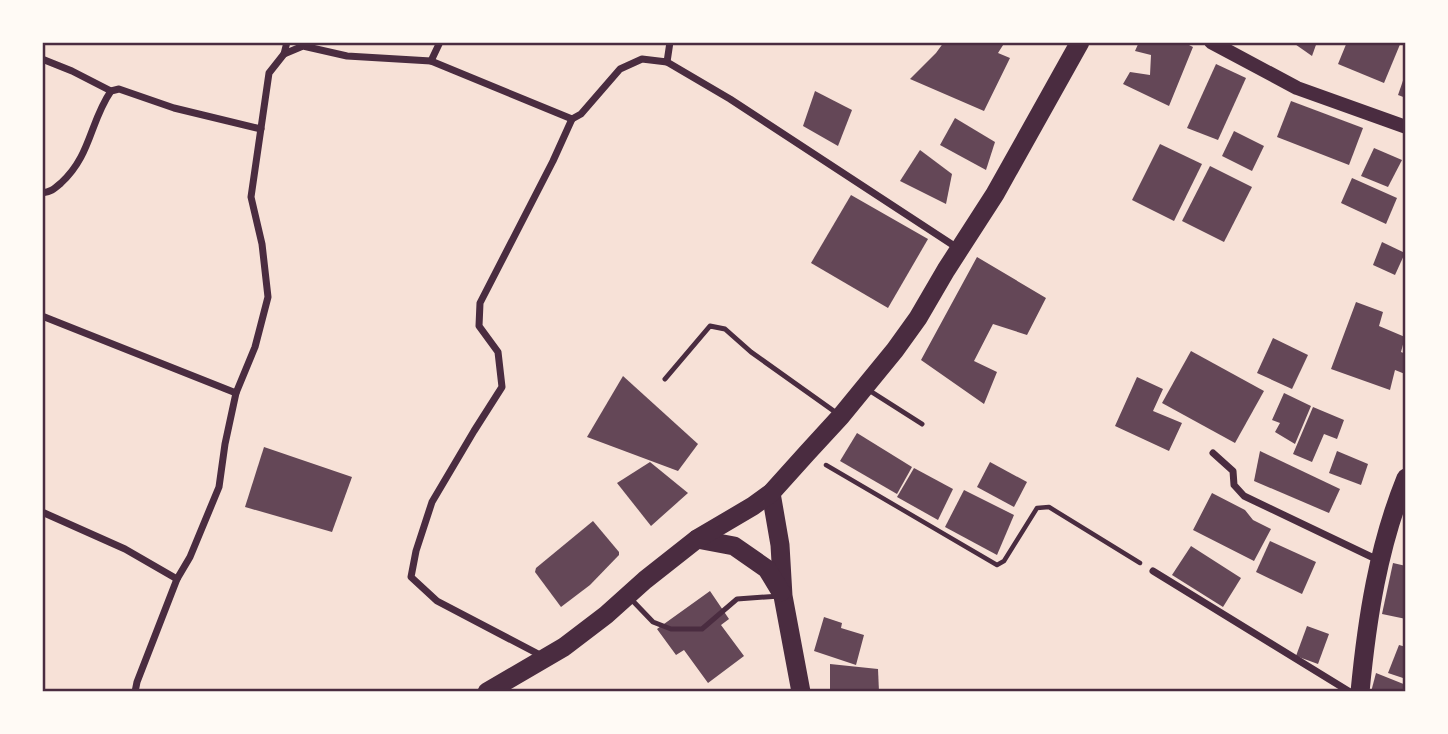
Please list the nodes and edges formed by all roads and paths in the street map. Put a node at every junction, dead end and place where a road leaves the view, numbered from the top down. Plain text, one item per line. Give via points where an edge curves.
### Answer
1 (287, 42) edge
2 (440, 42) edge
3 (670, 42) edge
4 (1080, 42) edge
5 (1211, 42) edge
6 (284, 54) junction
7 (42, 59) edge
8 (430, 61) junction
9 (667, 62) junction
10 (111, 91) junction
11 (572, 119) junction
12 (1406, 127) edge
13 (261, 129) junction
14 (42, 193) edge
15 (959, 249) junction
16 (42, 316) edge
17 (665, 379) dead end
18 (864, 387) junction
19 (236, 393) junction
20 (841, 416) junction
21 (922, 424) dead end
22 (807, 453) junction
23 (1213, 453) dead end
24 (1406, 478) edge
25 (771, 493) junction
26 (42, 512) edge
27 (697, 539) junction
28 (1379, 561) junction
29 (1153, 570) joint
30 (177, 579) junction
31 (628, 595) junction
32 (783, 596) junction
33 (547, 659) junction
34 (135, 692) edge
35 (487, 692) edge
36 (801, 692) edge
37 (1350, 692) edge
38 (1360, 692) edge

1 - 6 street
2 - 8 street
3 - 9 street
4 - 15 highway
5 - 12 main road via 1297,88
6 - 8 street via 303,46 347,55
6 - 13 street via 270,73
7 - 10 street
8 - 11 street
9 - 11 street via 642,59 620,69
9 - 15 street
10 - 13 street via 119,89
10 - 14 street via 71,174 51,192
11 - 33 street via 480,303 479,326 498,352 502,387 432,502 411,577 437,601
13 - 19 street via 251,197 268,297 255,348
15 - 18 highway via 918,318
16 - 19 street
17 - 20 lane via 710,326 725,330
18 - 20 highway
18 - 21 lane
19 - 30 street via 219,487
20 - 22 highway
22 - 25 highway
22 - 29 path via 997,565 1037,508 1049,507
23 - 28 street via 1233,471 1234,485 1244,496
24 - 28 highway
25 - 27 highway
25 - 32 highway
26 - 30 street via 125,549
27 - 31 highway
27 - 32 highway via 734,546 766,569
28 - 38 highway
29 - 37 street
30 - 34 street
31 - 32 lane via 653,622 671,629 702,629 737,600
31 - 33 highway
32 - 36 highway
33 - 35 highway

